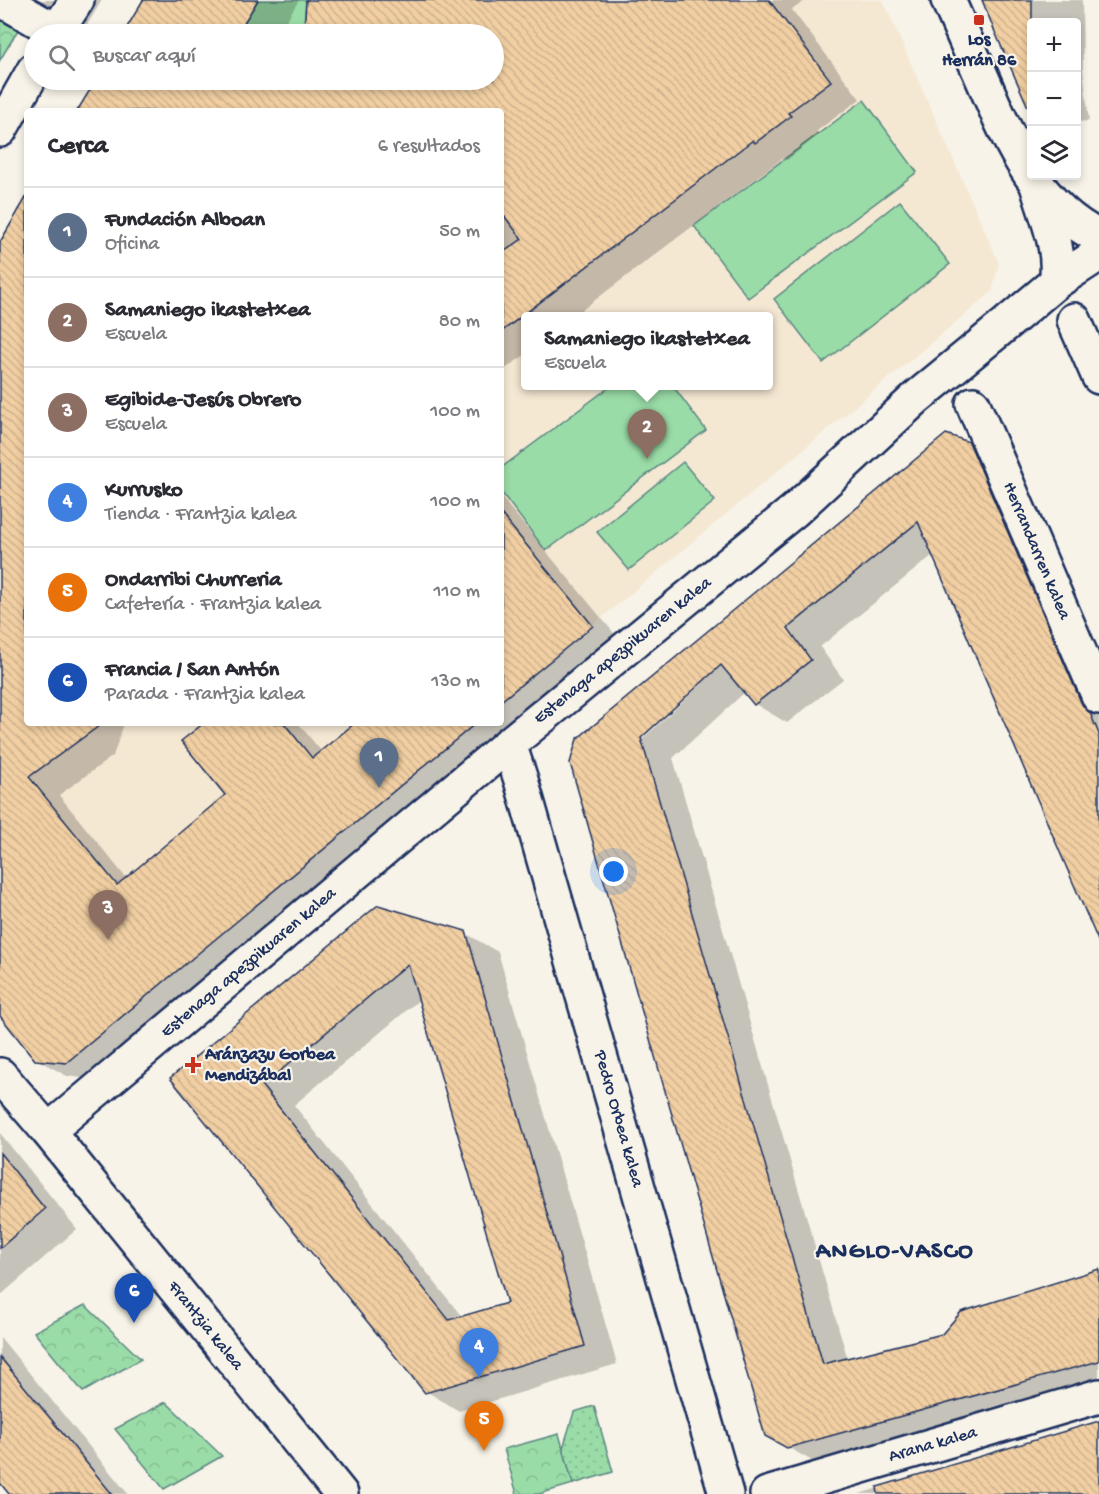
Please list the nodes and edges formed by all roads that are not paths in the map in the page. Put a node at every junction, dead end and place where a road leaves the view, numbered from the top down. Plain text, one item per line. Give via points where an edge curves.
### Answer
1 (2, 0) edge
2 (76, 0) edge
3 (948, 0) edge
4 (44, 24) edge
5 (64, 24) edge
6 (24, 88) edge
7 (0, 130) edge
8 (1037, 185) junction
9 (1099, 237) edge
10 (1099, 254) edge
11 (1056, 282) junction
12 (1074, 320) dead end
13 (1099, 377) edge
14 (973, 404) dead end
15 (1099, 697) edge
16 (509, 744) junction
17 (0, 1075) edge
18 (48, 1131) junction
19 (1099, 1396) edge
20 (341, 1494) edge
21 (726, 1494) edge
22 (767, 1494) edge

1 - 4 street
2 - 5 street
3 - 8 street via 1008,139
6 - 7 street
8 - 9 street via 1060,211
8 - 11 street via 1058,255
10 - 11 street, Estenaga apezpikuaren kalea
11 - 16 street, Estenaga apezpikuaren kalea via 916,398 795,510
12 - 13 street
14 - 15 street, Herrandarren kalea
16 - 18 street, Estenaga apezpikuaren kalea
16 - 21 street, Pedro Orbea kalea
17 - 18 street, Frantzia kalea
18 - 20 street, Frantzia kalea
19 - 22 street, Arana kalea

